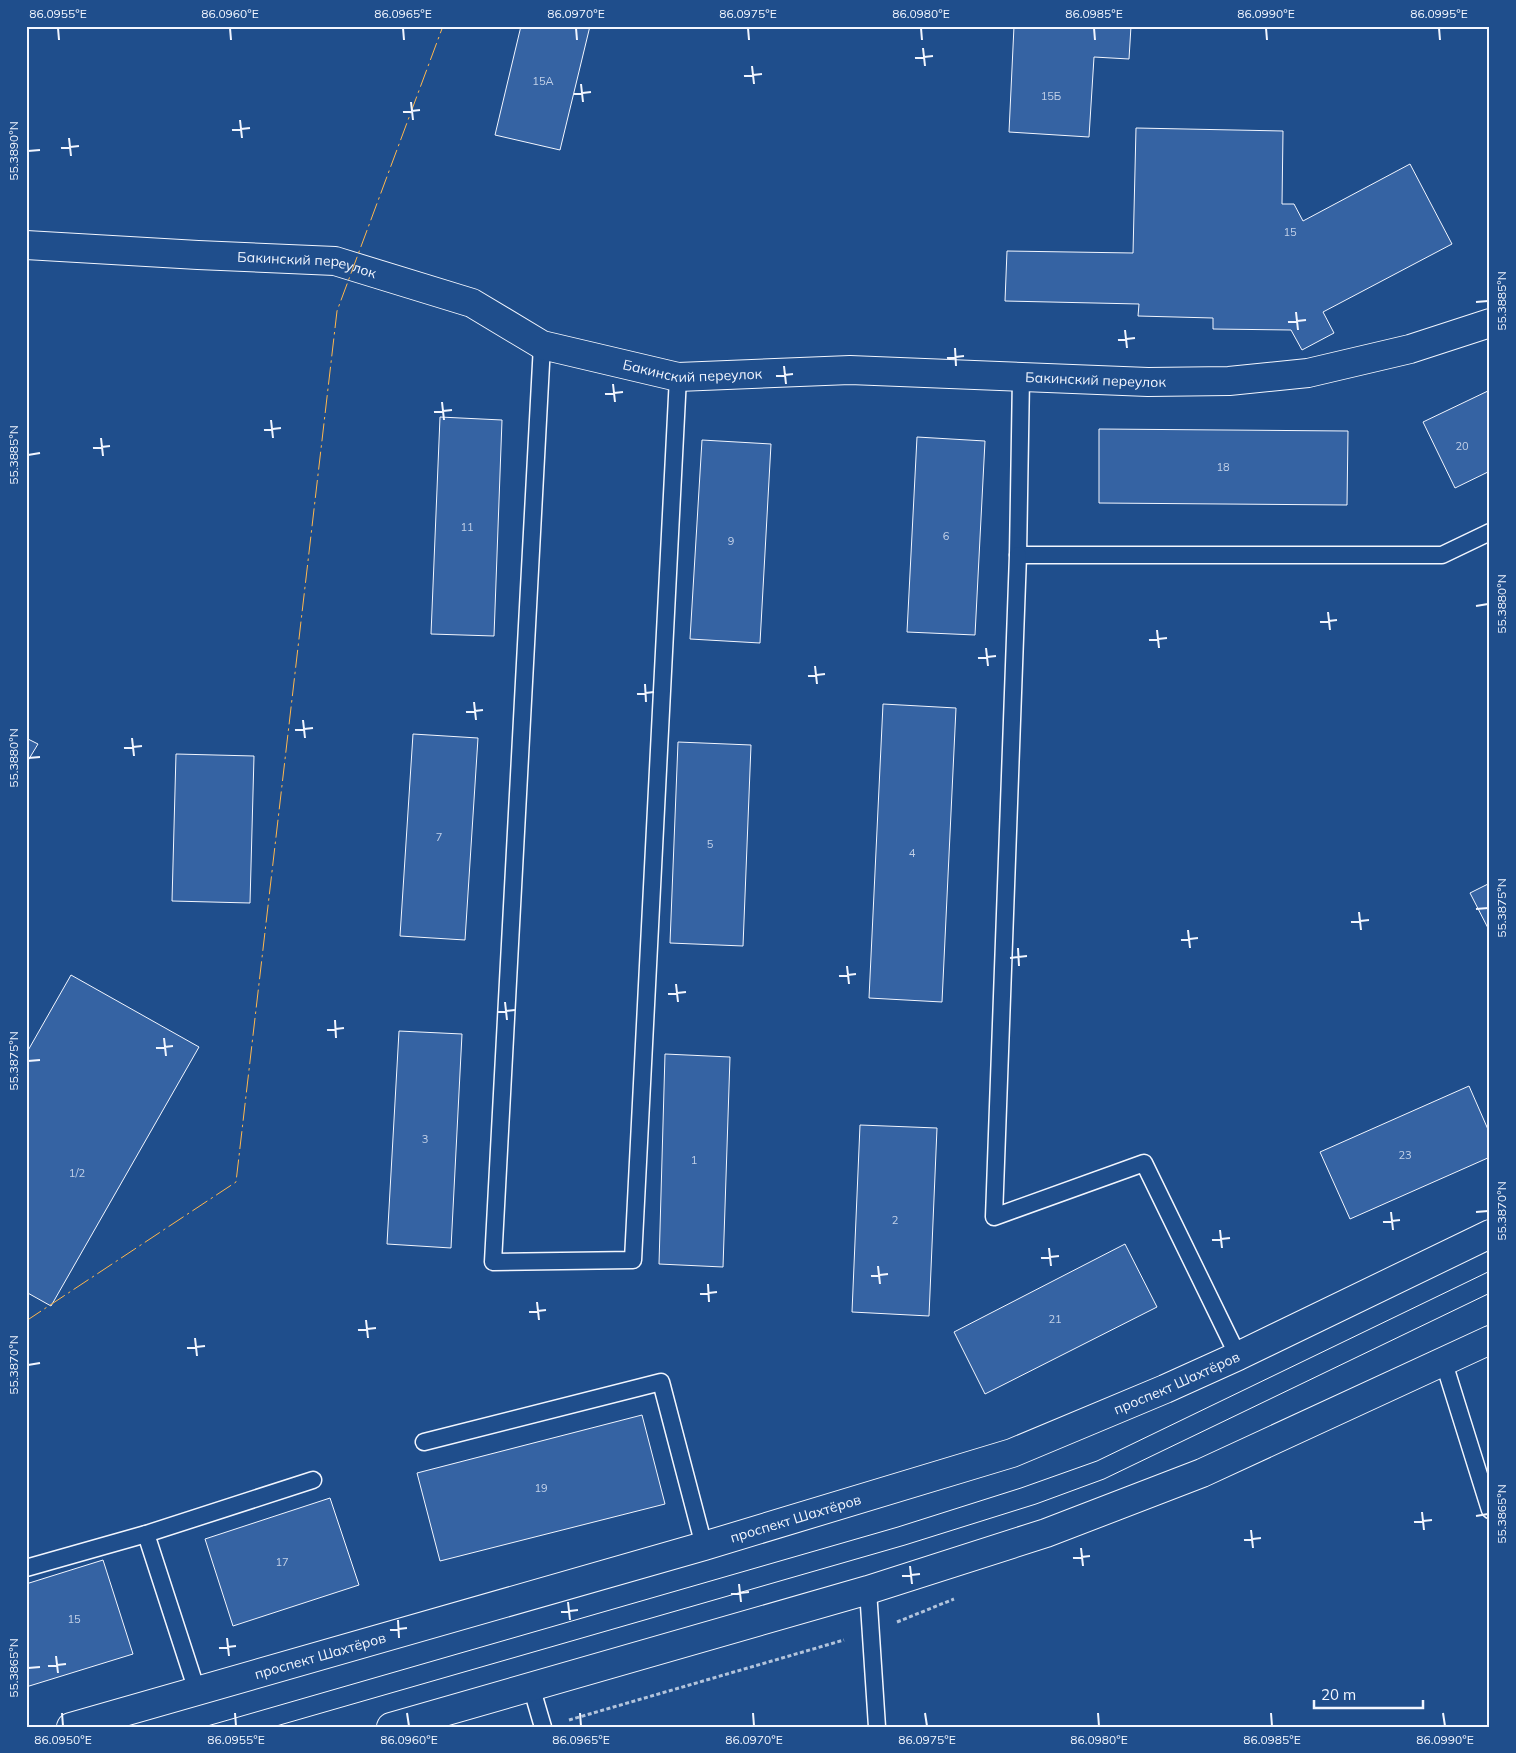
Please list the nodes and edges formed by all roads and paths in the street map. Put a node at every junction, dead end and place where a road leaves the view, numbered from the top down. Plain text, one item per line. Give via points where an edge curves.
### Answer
1 (26, 245) edge
2 (1490, 323) edge
3 (542, 345) junction
4 (678, 376) junction
5 (1021, 377) junction
6 (1490, 532) edge
7 (1018, 555) junction
8 (1490, 1234) edge
9 (1490, 1340) edge
10 (1238, 1356) junction
11 (1444, 1363) junction
12 (424, 1442) dead end
13 (314, 1480) dead end
14 (1490, 1510) edge
15 (146, 1534) junction
16 (704, 1546) junction
17 (26, 1568) edge
18 (868, 1590) junction
19 (531, 1686) junction
20 (197, 1691) junction
21 (71, 1727) edge
22 (391, 1727) edge
23 (543, 1727) edge
24 (877, 1727) edge

1 - 3 main road, Бакинский переулок via 335,261 472,303
2 - 5 main road, Бакинский переулок via 1410,349 1308,373 1229,381 1148,382
3 - 4 main road, Бакинский переулок
3 - 4 lane via 493,1262 633,1260
4 - 5 main road, Бакинский переулок via 850,370
5 - 7 lane
6 - 7 lane via 1442,555
7 - 10 lane via 994,1217 1144,1163
8 - 10 main road, проспект Шахтёров
9 - 11 main road
10 - 16 main road, проспект Шахтёров via 1012,1453
11 - 14 lane
11 - 18 main road via 1202,1473 1046,1533
12 - 16 lane via 660,1382
13 - 15 lane
15 - 17 lane
15 - 20 lane
16 - 20 main road, проспект Шахтёров
18 - 19 main road
18 - 24 lane
19 - 22 main road
19 - 23 lane
20 - 21 main road, проспект Шахтёров

